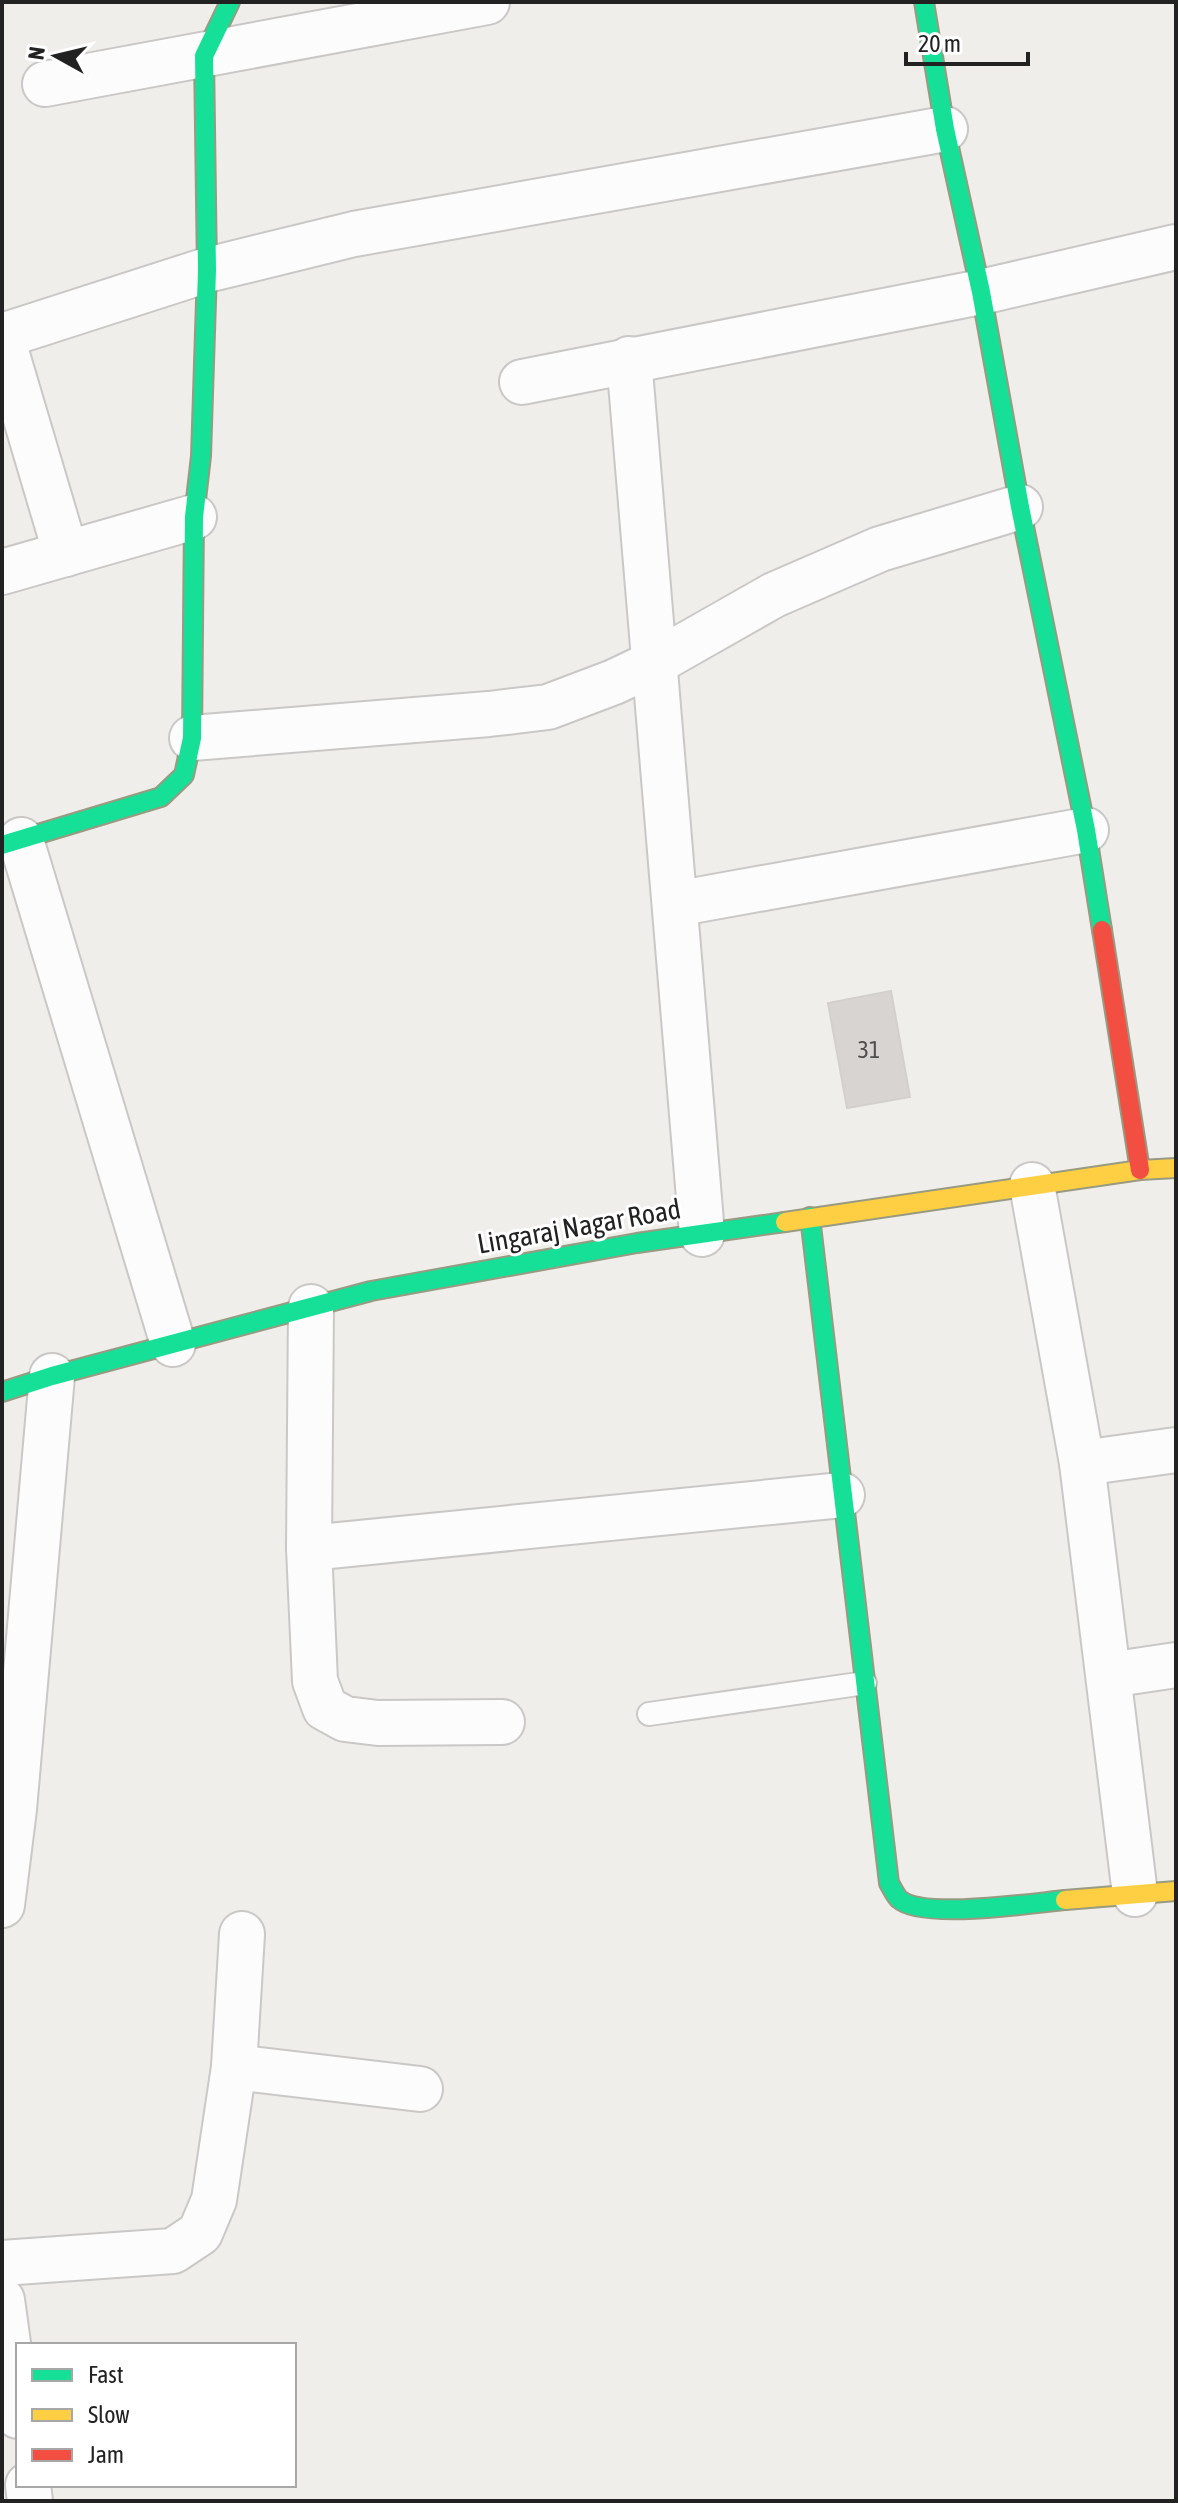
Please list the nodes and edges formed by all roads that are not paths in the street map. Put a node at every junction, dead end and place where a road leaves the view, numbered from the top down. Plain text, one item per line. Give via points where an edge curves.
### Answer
1 (230, 2) edge
2 (487, 2) edge
3 (924, 2) edge
4 (204, 56) junction
5 (45, 84) dead end
6 (945, 129) junction
7 (1176, 247) edge
8 (207, 270) junction
9 (981, 292) junction
10 (2, 337) edge
11 (629, 359) junction
12 (522, 382) dead end
13 (1020, 507) junction
14 (194, 517) junction
15 (66, 554) junction
16 (2, 572) edge
17 (656, 662) junction
18 (192, 738) junction
19 (1086, 830) junction
20 (12, 842) edge
21 (675, 904) junction
22 (1176, 1168) edge
23 (1140, 1170) junction
24 (1032, 1185) junction
25 (810, 1217) junction
26 (702, 1234) junction
27 (311, 1307) junction
28 (173, 1344) junction
29 (52, 1376) junction
30 (2, 1392) edge
31 (1176, 1450) edge
32 (1082, 1463) junction
33 (842, 1495) junction
34 (309, 1548) junction
35 (1176, 1665) edge
36 (1109, 1675) junction
37 (865, 1683) junction
38 (649, 1714) dead end
39 (502, 1722) dead end
40 (1155, 1893) edge
41 (2, 1905) edge
42 (242, 1934) dead end
43 (234, 2067) junction
44 (420, 2089) dead end
45 (2, 2263) edge
46 (2, 2300) edge
47 (16, 2402) edge

1 - 4 street
2 - 4 street
3 - 6 street
4 - 5 street
4 - 8 street
6 - 8 street via 354,234
6 - 9 street
7 - 9 street
8 - 10 street
8 - 14 street
9 - 11 street
9 - 13 street
10 - 15 street
11 - 12 street
11 - 17 street
13 - 17 street via 866,555 774,595
13 - 19 street
14 - 15 street
14 - 18 street
15 - 16 street
17 - 18 street via 548,707
17 - 21 street
18 - 20 street via 184,775 161,797
19 - 21 street
19 - 23 street
20 - 28 street
21 - 26 street
22 - 23 street, Lingaraj Nagar Road
23 - 24 street, Lingaraj Nagar Road
24 - 25 street, Lingaraj Nagar Road
24 - 32 street
25 - 26 street, Lingaraj Nagar Road
25 - 33 street
26 - 27 street, Lingaraj Nagar Road via 371,1291
27 - 28 street, Lingaraj Nagar Road
27 - 34 street
28 - 29 street, Lingaraj Nagar Road
29 - 30 street, Lingaraj Nagar Road
29 - 41 street
31 - 32 street
32 - 36 street
33 - 34 street
33 - 37 street
34 - 39 street via 315,1681 325,1708 345,1719 378,1723
35 - 36 street
36 - 40 street
37 - 38 lane
37 - 40 street via 889,1883 900,1900 924,1909 960,1909
42 - 43 street
43 - 44 street
43 - 45 street via 214,2200 200,2233 173,2251
46 - 47 street

